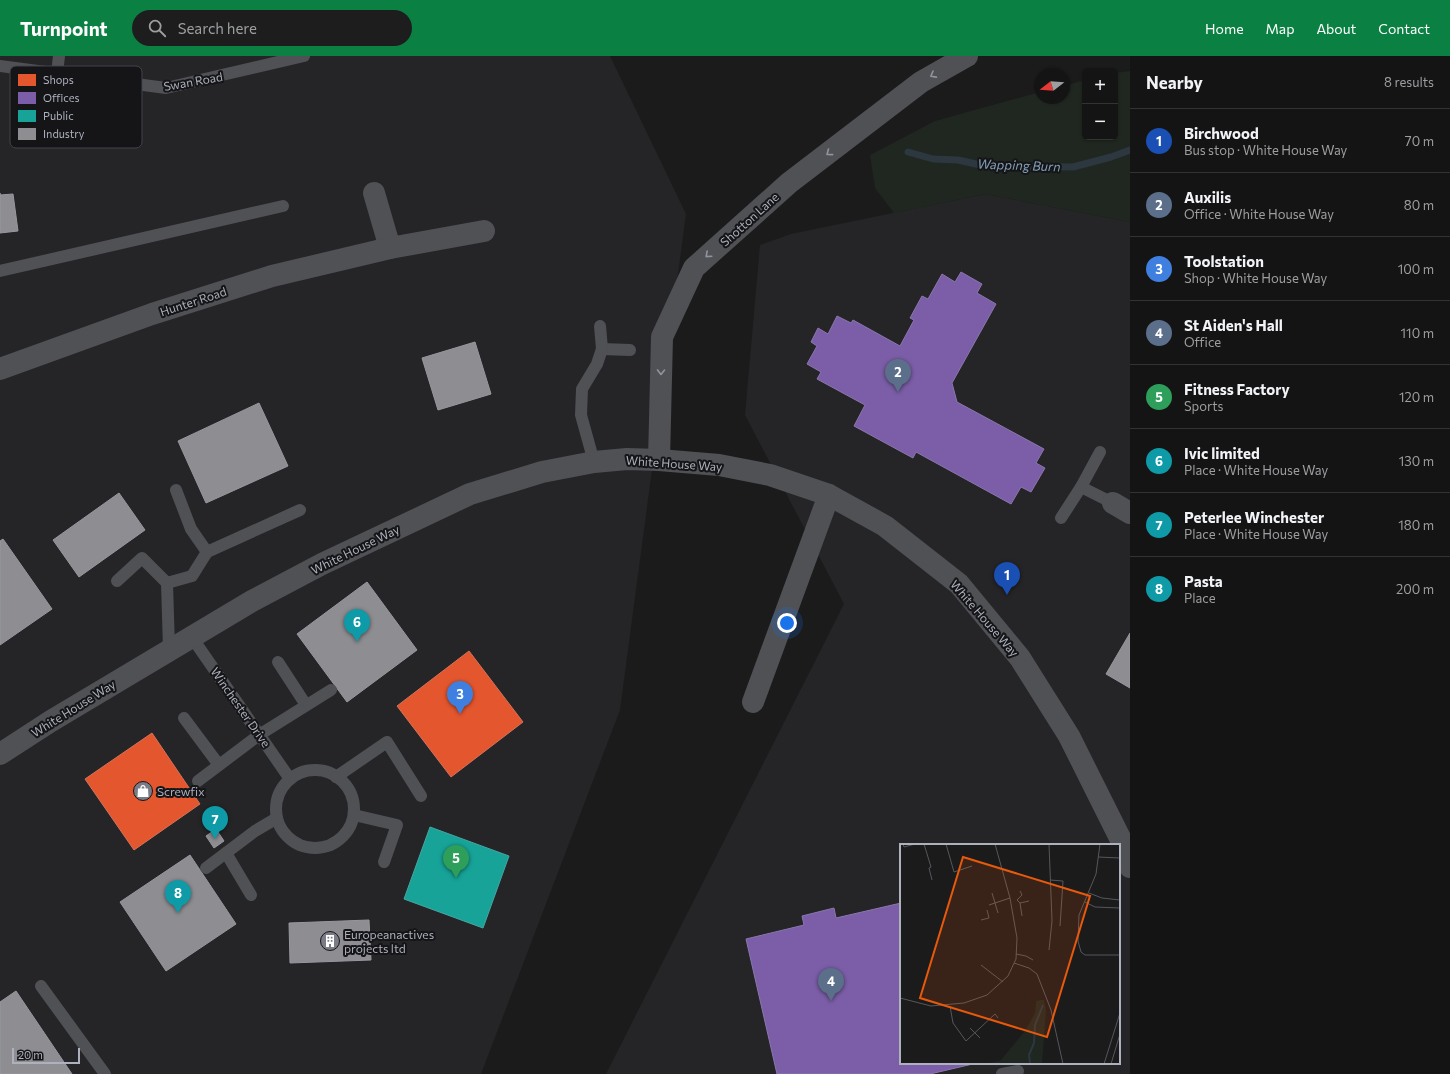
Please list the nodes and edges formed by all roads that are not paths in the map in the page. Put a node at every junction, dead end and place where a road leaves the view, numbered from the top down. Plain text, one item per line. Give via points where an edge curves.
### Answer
1 (59, 56) edge
2 (304, 56) edge
3 (967, 56) edge
4 (0, 66) edge
5 (58, 66) edge
6 (10, 67) edge
7 (142, 85) edge
8 (374, 193) dead end
9 (284, 206) dead end
10 (484, 231) dead end
11 (390, 248) junction
12 (0, 271) edge
13 (600, 326) dead end
14 (602, 349) junction
15 (630, 350) dead end
16 (0, 369) edge
17 (1100, 452) dead end
18 (659, 460) junction
19 (594, 462) junction
20 (1081, 487) junction
21 (176, 490) dead end
22 (829, 495) junction
23 (1121, 508) edge
24 (300, 510) dead end
25 (1061, 518) dead end
26 (207, 552) junction
27 (116, 581) dead end
28 (167, 583) junction
29 (191, 636) junction
30 (169, 649) junction
31 (278, 662) dead end
32 (331, 690) dead end
33 (753, 702) dead end
34 (306, 705) junction
35 (184, 718) dead end
36 (259, 735) junction
37 (0, 754) edge
38 (219, 765) junction
39 (336, 777) junction
40 (290, 779) junction
41 (198, 781) dead end
42 (421, 796) dead end
43 (354, 815) junction
44 (277, 818) junction
45 (1125, 836) edge
46 (226, 853) junction
47 (384, 862) dead end
48 (1130, 867) edge
49 (206, 868) dead end
50 (252, 895) dead end
51 (41, 986) dead end
52 (1018, 1071) dead end
53 (105, 1074) edge
54 (1002, 1074) edge

1 - 5 lane
2 - 7 lane, Swan Road via 166,88
3 -> 18 street, Shotton Lane via 921,82 789,183 694,268 662,337
4 - 6 lane, Swan Road
8 - 11 street
9 - 12 lane
10 - 11 street, Hunter Road
11 - 16 street, Hunter Road via 272,276 152,314
13 - 14 lane
14 - 15 lane
14 - 19 lane via 597,364 582,390 581,415
17 - 20 lane
18 - 19 street, White House Way
18 - 22 street, White House Way via 719,465 770,475
19 - 29 street, White House Way via 542,472 470,494 322,564
20 - 23 lane
20 - 25 lane
21 - 26 lane via 191,529
22 - 33 street
22 - 45 street, White House Way via 885,526 959,584 1020,658 1070,736
24 - 26 lane
26 - 28 lane via 192,576
27 - 28 lane via 142,558
28 - 30 lane
29 - 30 street, White House Way
29 - 36 lane, Winchester Drive
30 - 37 street, White House Way
31 - 34 lane
32 - 34 lane
34 - 36 lane
35 - 38 lane
36 - 38 lane
36 - 40 lane, Winchester Drive
38 - 41 lane
39 - 40 lane via 323,771 309,770
39 - 42 lane via 387,742
39 - 43 lane via 349,790
40 - 44 lane via 281,789 276,802
43 - 44 lane via 348,830 339,840 316,848 302,846 286,836
43 - 47 lane via 397,825
44 - 46 lane
45 - 48 street, White House Way
46 - 49 lane
46 - 50 lane
51 - 53 lane
52 - 54 lane

